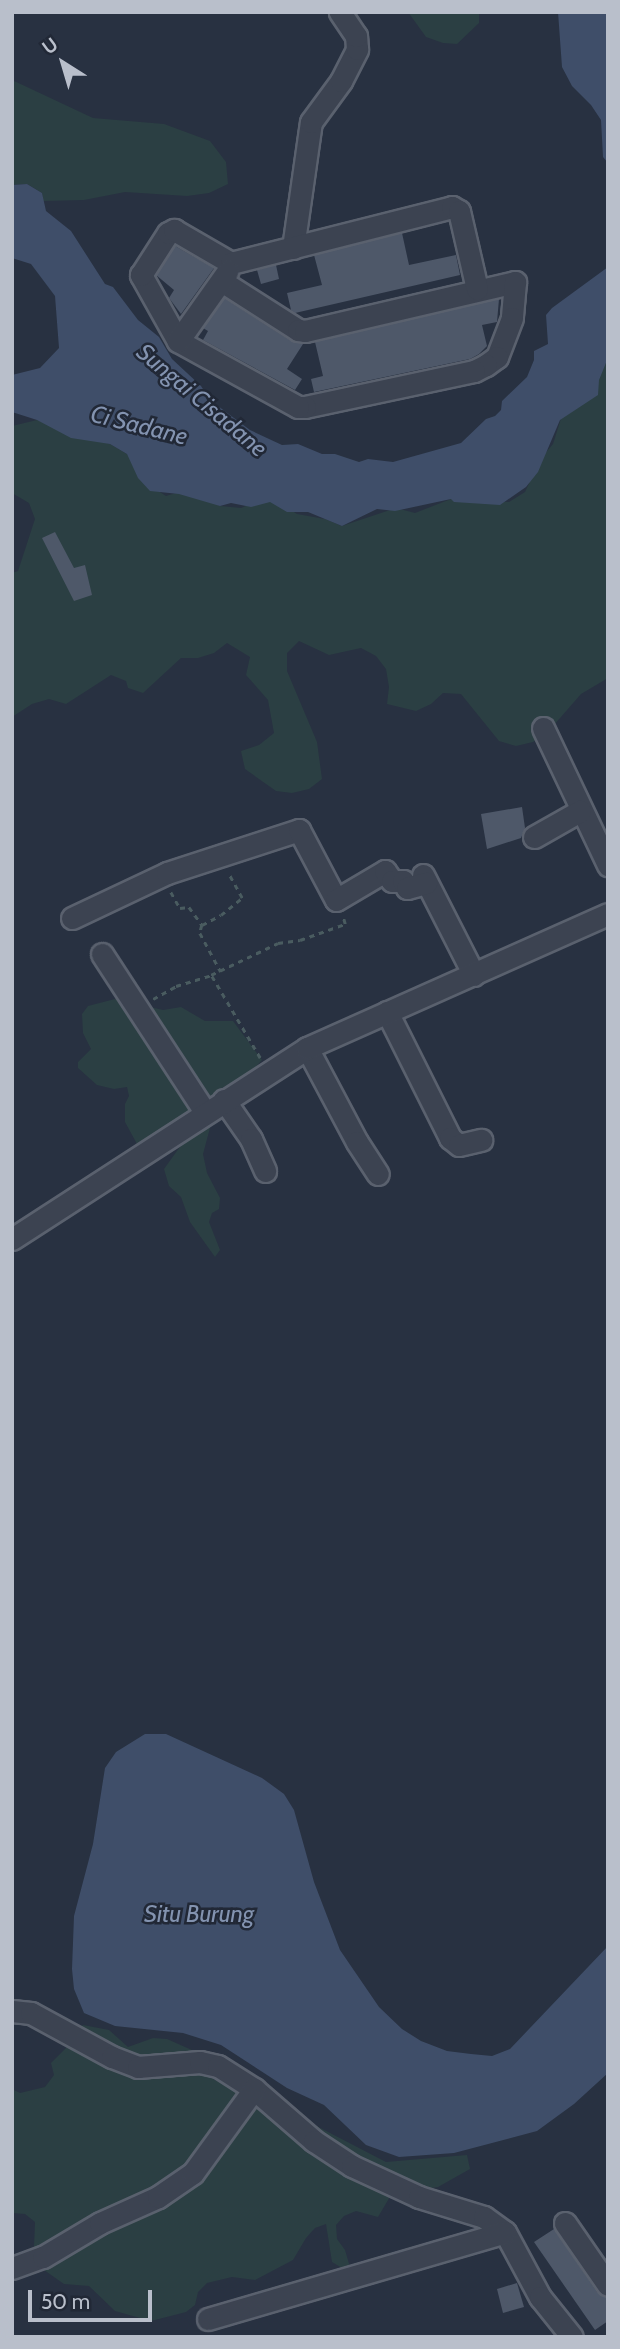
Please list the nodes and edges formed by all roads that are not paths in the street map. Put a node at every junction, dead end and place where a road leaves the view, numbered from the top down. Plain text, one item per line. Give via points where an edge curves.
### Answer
1 (340, 12) edge
2 (293, 248) junction
3 (227, 273) junction
4 (477, 289) junction
5 (178, 341) junction
6 (543, 727) dead end
7 (580, 811) junction
8 (534, 837) dead end
9 (608, 865) edge
10 (608, 914) edge
11 (72, 918) dead end
12 (102, 954) dead end
13 (474, 975) junction
14 (387, 1013) junction
15 (307, 1048) junction
16 (225, 1100) junction
17 (205, 1112) junction
18 (481, 1140) dead end
19 (265, 1171) dead end
20 (378, 1174) dead end
21 (12, 1239) edge
22 (12, 2011) edge
23 (254, 2089) junction
24 (565, 2223) dead end
25 (505, 2232) junction
26 (12, 2268) edge
27 (608, 2285) edge
28 (208, 2319) dead end
29 (572, 2337) edge

1 - 2 street via 356,36 357,49 354,61 311,122
2 - 3 street
2 - 4 street via 452,207 459,211
3 - 4 street via 305,331
3 - 5 street
3 - 5 street via 174,230 168,233 141,271 141,278
4 - 5 street via 511,281 516,286 512,318 497,357 486,365 306,407 298,407
6 - 7 street
7 - 8 street
7 - 9 street
10 - 13 street
11 - 13 street via 217,854 299,830 336,900 385,871 392,881 403,881 407,888 424,879
12 - 17 street
13 - 14 street
14 - 15 street
14 - 18 street via 450,1138 459,1145
15 - 16 street
15 - 20 street
16 - 17 street
16 - 19 street via 251,1139
17 - 21 street
22 - 23 street via 31,2013 125,2063 138,2067 209,2064
23 - 25 street via 314,2141 352,2166 419,2197 484,2217
23 - 26 street via 193,2173 158,2197 100,2223 43,2257
24 - 27 street
25 - 28 street
25 - 29 street via 540,2297

